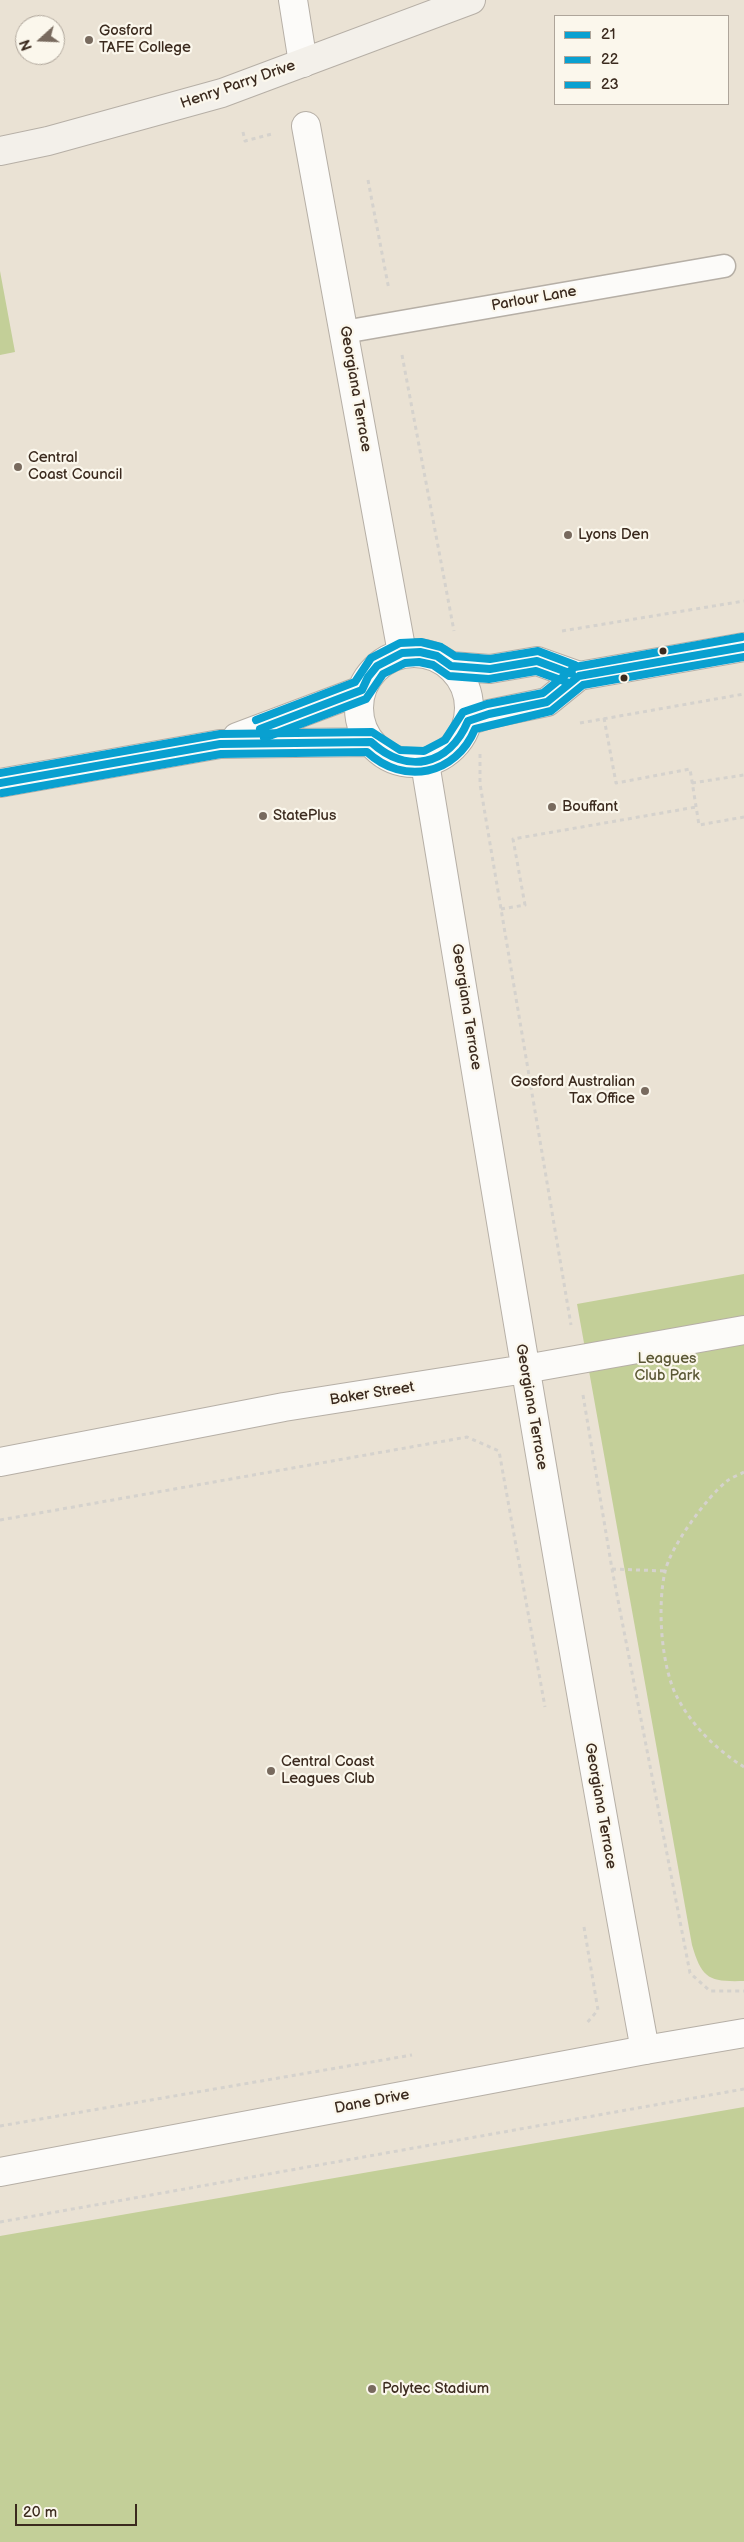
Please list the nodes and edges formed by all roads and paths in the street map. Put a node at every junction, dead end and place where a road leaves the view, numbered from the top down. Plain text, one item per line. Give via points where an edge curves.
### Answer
1 (293, 0) edge
2 (471, 0) edge
3 (303, 62) junction
4 (306, 126) dead end
5 (243, 132) dead end
6 (266, 135) dead end
7 (0, 151) edge
8 (368, 180) dead end
9 (724, 266) dead end
10 (396, 323) junction
11 (344, 332) junction
12 (744, 600) edge
13 (552, 632) dead end
14 (456, 639) dead end
15 (744, 647) edge
16 (402, 653) junction
17 (451, 666) junction
18 (579, 676) junction
19 (362, 690) junction
20 (744, 694) edge
21 (604, 718) junction
22 (468, 721) junction
23 (576, 724) dead end
24 (371, 742) junction
25 (220, 744) junction
26 (485, 750) dead end
27 (425, 763) junction
28 (744, 775) edge
29 (0, 783) edge
30 (692, 783) junction
31 (696, 807) junction
32 (744, 818) edge
33 (501, 909) junction
34 (744, 1330) edge
35 (577, 1359) junction
36 (524, 1369) junction
37 (0, 1462) edge
38 (744, 1472) edge
39 (0, 1520) edge
40 (612, 1569) junction
41 (665, 1570) junction
42 (546, 1714) dead end
43 (744, 1767) edge
44 (582, 1920) dead end
45 (744, 1991) edge
46 (584, 2026) dead end
47 (744, 2033) edge
48 (645, 2050) junction
49 (418, 2054) dead end
50 (744, 2089) edge
51 (0, 2126) edge
52 (0, 2172) edge
53 (0, 2222) edge

1 - 3 street
2 - 3 main road, Henry Parry Drive
3 - 7 main road, Henry Parry Drive via 222,93
4 - 11 street, Georgiana Terrace
5 - 6 path via 245,141
8 - 10 path
9 - 10 lane, Parlour Lane
10 - 11 lane, Parlour Lane
10 - 14 path
11 - 16 street, Georgiana Terrace
12 - 13 path
15 - 18 street
16 - 17 street via 420,652 437,656
16 - 19 street via 377,666
17 - 18 street via 490,669 536,661
17 - 22 street via 469,695
18 - 22 street via 547,702
19 - 24 street via 360,719
19 - 25 street
20 - 21 path
21 - 23 path
21 - 30 path via 616,783 690,769
22 - 27 street via 456,746 442,757
24 - 25 street
24 - 27 street via 391,758
25 - 29 street
26 - 33 path via 480,754 480,784
27 - 36 street, Georgiana Terrace
28 - 30 path
30 - 31 path
31 - 32 path via 699,825
31 - 33 path via 513,839 525,905
33 - 35 path
34 - 35 street, Baker Street
35 - 36 street, Baker Street
35 - 40 path
36 - 37 street, Baker Street via 284,1407
36 - 48 street, Georgiana Terrace
38 - 41 path via 727,1481 688,1524
39 - 42 path via 467,1437 499,1451
40 - 41 path
40 - 45 path via 690,1973 710,1991
41 - 43 path via 661,1617 667,1663 678,1698 697,1728 722,1754
44 - 46 path via 598,2010
47 - 48 street, Dane Drive
48 - 52 street, Dane Drive
49 - 51 path
50 - 53 path

